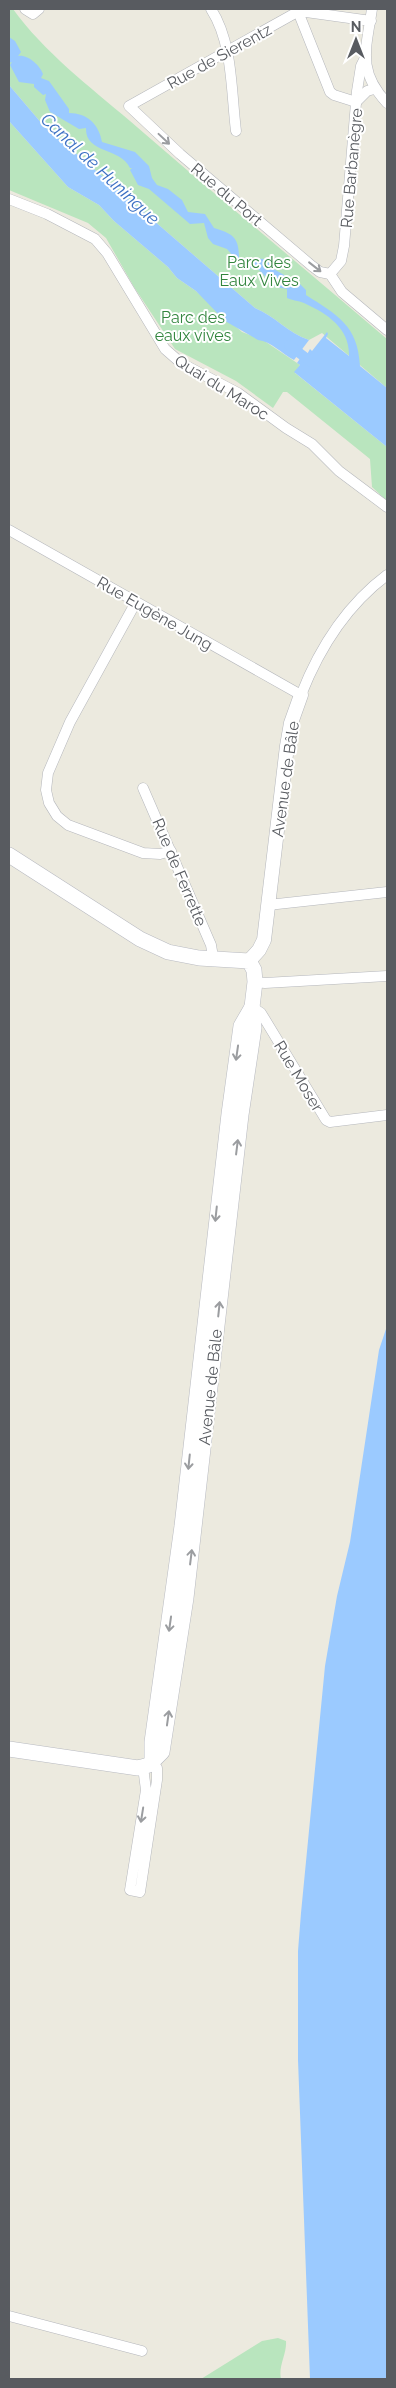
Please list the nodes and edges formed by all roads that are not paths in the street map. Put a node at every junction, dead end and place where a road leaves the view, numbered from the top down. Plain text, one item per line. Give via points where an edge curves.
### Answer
1 (211, 9) edge
2 (372, 9) edge
3 (298, 10) edge
4 (371, 21) junction
5 (227, 52) junction
6 (365, 58) junction
7 (374, 89) junction
8 (356, 102) junction
9 (387, 103) edge
10 (129, 106) joint
11 (236, 131) dead end
12 (9, 199) edge
13 (330, 274) junction
14 (387, 330) edge
15 (387, 507) edge
16 (9, 530) edge
17 (387, 576) edge
18 (136, 602) junction
19 (301, 695) junction
20 (143, 788) dead end
21 (171, 851) junction
22 (9, 855) edge
23 (387, 892) edge
24 (268, 905) junction
25 (213, 957) junction
26 (249, 961) junction
27 (387, 976) edge
28 (255, 982) junction
29 (252, 1007) junction
30 (387, 1115) edge
31 (9, 1749) edge
32 (144, 1766) junction
33 (9, 2316) edge
34 (142, 2351) dead end

1 - 5 street via 218,19
2 - 4 street, Rue Barbanègre
3 - 4 street
3 - 5 street, Rue de Sierentz
3 - 8 street via 330,92
4 - 6 street, Rue Barbanègre
5 - 10 street, Rue de Sierentz
5 - 11 street
6 - 7 street, Rue Barbanègre
6 - 8 street
7 - 8 street, Rue Barbanègre
7 - 9 street
8 - 13 street, Rue Barbanègre via 344,246 341,261
10 -> 13 street, Rue du Port via 180,154 316,269
12 - 15 street, Quai du Maroc via 95,238 165,349 181,363 238,393 312,444 339,471
13 - 14 street via 342,292
16 - 18 street, Rue Eugène Jung
17 - 19 street, Avenue de Bâle via 352,608 334,631
18 - 19 street, Rue Eugène Jung
18 - 21 street via 70,722 48,773 46,790 57,816 68,825 143,853
19 - 24 street, Avenue de Bâle via 287,746
20 - 21 street, Rue de Ferrette
21 - 25 street, Rue de Ferrette via 211,945
22 - 25 main road via 140,939 168,952 199,958
23 - 24 street
24 - 26 street, Avenue de Bâle via 264,940
25 - 26 main road
26 - 28 main road, Avenue de Bâle
27 - 28 street
28 - 29 main road, Avenue de Bâle
29 - 30 street, Rue Moser via 261,1013 326,1120
29 - 32 main road, Avenue de Bâle via 241,1026 228,1114 180,1598 152,1742
31 - 32 main road
32 -> 32 street, Avenue de Bâle via 146,1790 130,1890 140,1892 157,1780 156,1768
33 - 34 street

